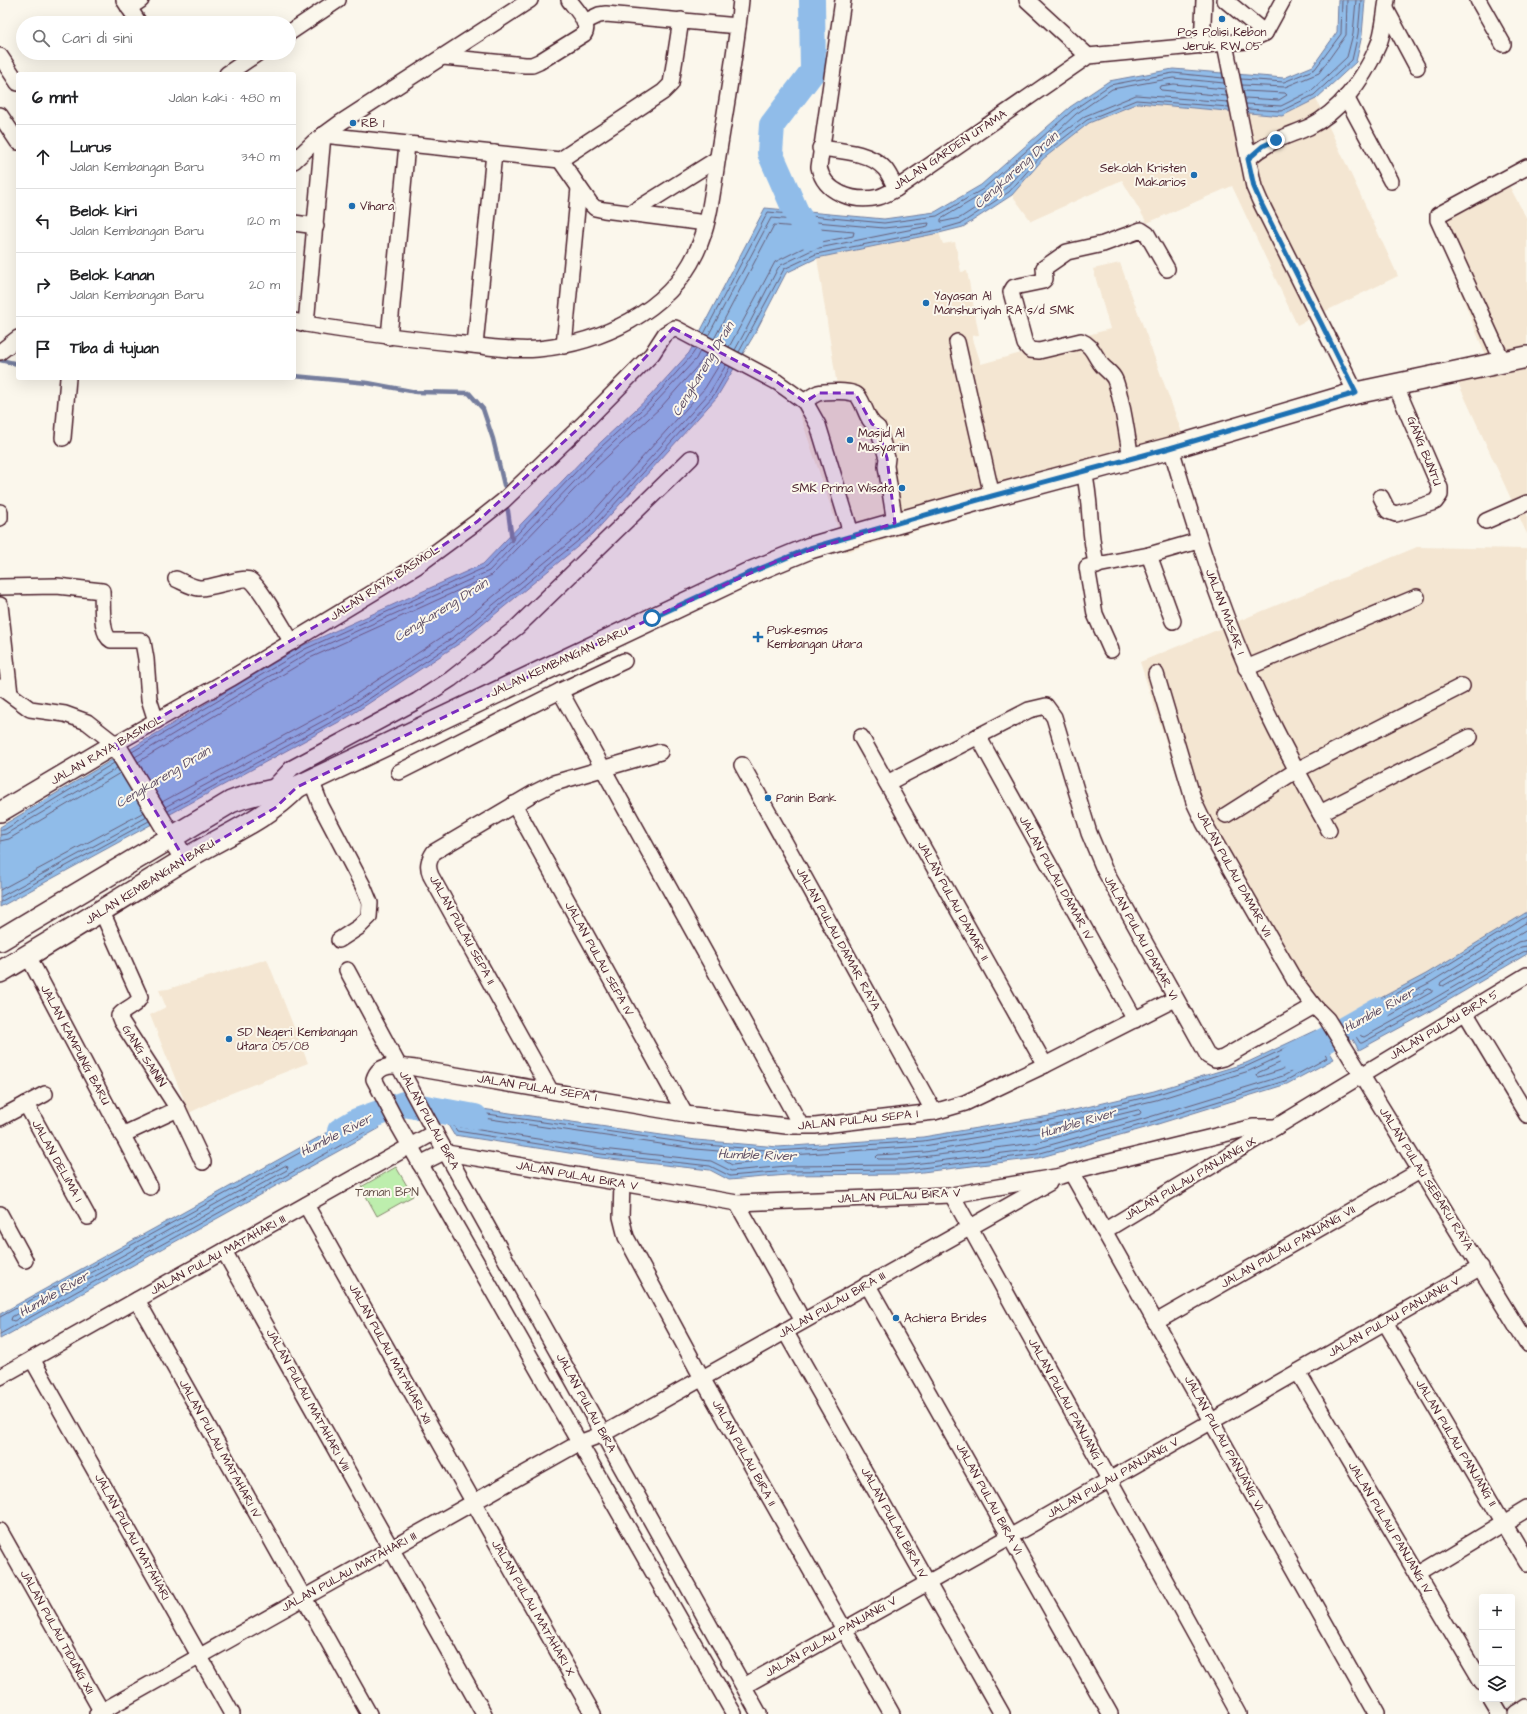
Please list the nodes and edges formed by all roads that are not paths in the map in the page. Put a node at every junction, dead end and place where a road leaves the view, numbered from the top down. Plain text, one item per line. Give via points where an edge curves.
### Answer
1 (338, 0) edge
2 (530, 0) edge
3 (569, 0) edge
4 (741, 0) edge
5 (843, 0) edge
6 (1027, 0) edge
7 (1204, 0) edge
8 (1225, 0) edge
9 (1283, 0) edge
10 (1478, 0) edge
11 (131, 3) edge
12 (1386, 4) edge
13 (136, 16) edge
14 (681, 20) junction
15 (584, 22) junction
16 (738, 26) junction
17 (296, 28) edge
18 (1265, 33) junction
19 (1225, 44) junction
20 (1503, 44) dead end
21 (1202, 46) junction
22 (0, 56) edge
23 (1088, 56) junction
24 (442, 57) junction
25 (248, 60) edge
26 (1417, 67) dead end
27 (230, 72) edge
28 (16, 80) edge
29 (1346, 97) junction
30 (0, 116) edge
31 (323, 135) junction
32 (16, 139) edge
33 (408, 144) junction
34 (820, 148) junction
35 (494, 153) junction
36 (296, 159) edge
37 (717, 159) junction
38 (1248, 159) junction
39 (560, 160) junction
40 (1527, 167) edge
41 (1391, 182) dead end
42 (579, 188) junction
43 (896, 189) junction
44 (631, 213) junction
45 (296, 223) edge
46 (706, 223) junction
47 (316, 226) junction
48 (1167, 269) dead end
49 (300, 323) edge
50 (389, 337) junction
51 (16, 340) edge
52 (957, 342) dead end
53 (475, 346) junction
54 (564, 346) junction
55 (0, 352) edge
56 (1527, 358) edge
57 (1503, 362) junction
58 (68, 380) edge
59 (1395, 384) junction
60 (1356, 393) junction
61 (805, 402) junction
62 (64, 438) dead end
63 (1170, 448) junction
64 (690, 458) dead end
65 (1132, 459) junction
66 (1084, 472) junction
67 (992, 496) junction
68 (1381, 497) dead end
69 (1527, 503) edge
70 (0, 512) edge
71 (0, 518) edge
72 (1486, 521) dead end
73 (895, 523) junction
74 (851, 536) junction
75 (1198, 541) junction
76 (1149, 555) junction
77 (1097, 566) junction
78 (176, 579) dead end
79 (0, 588) edge
80 (1417, 597) dead end
81 (0, 605) edge
82 (1173, 621) dead end
83 (292, 642) junction
84 (1111, 650) dead end
85 (624, 661) dead end
86 (1246, 668) junction
87 (1156, 674) dead end
88 (1462, 686) dead end
89 (5, 691) edge
90 (560, 691) junction
91 (156, 721) junction
92 (978, 736) junction
93 (861, 737) dead end
94 (1470, 737) dead end
95 (117, 747) junction
96 (660, 752) dead end
97 (742, 765) dead end
98 (603, 768) junction
99 (1297, 770) junction
100 (399, 772) dead end
101 (887, 783) junction
102 (304, 784) junction
103 (271, 790) junction
104 (514, 804) junction
105 (0, 812) edge
106 (1320, 813) junction
107 (1226, 815) dead end
108 (1329, 830) dead end
109 (167, 831) junction
110 (185, 860) junction
111 (102, 912) junction
112 (0, 940) edge
113 (338, 940) dead end
114 (28, 956) junction
115 (347, 970) dead end
116 (0, 972) edge
117 (1527, 974) edge
118 (1175, 999) junction
119 (1465, 1012) junction
120 (1322, 1013) junction
121 (1135, 1020) junction
122 (1045, 1065) junction
123 (1358, 1070) junction
124 (402, 1072) junction
125 (550, 1090) junction
126 (45, 1094) dead end
127 (26, 1104) junction
128 (178, 1110) junction
129 (934, 1112) junction
130 (685, 1114) junction
131 (1527, 1115) edge
132 (0, 1118) edge
133 (801, 1126) junction
134 (1276, 1127) junction
135 (435, 1132) junction
136 (122, 1135) junction
137 (410, 1146) junction
138 (447, 1153) junction
139 (203, 1162) dead end
140 (420, 1164) junction
141 (1420, 1172) junction
142 (1066, 1174) junction
143 (622, 1183) junction
144 (150, 1187) dead end
145 (952, 1195) junction
146 (737, 1202) junction
147 (306, 1205) junction
148 (0, 1214) edge
149 (88, 1217) dead end
150 (969, 1227) junction
151 (1104, 1231) junction
152 (224, 1251) junction
153 (25, 1260) dead end
154 (1481, 1267) junction
155 (868, 1284) junction
156 (137, 1300) junction
157 (803, 1321) junction
158 (1156, 1322) junction
159 (1385, 1322) junction
160 (785, 1331) junction
161 (1527, 1344) edge
162 (32, 1359) junction
163 (1298, 1372) junction
164 (0, 1377) edge
165 (702, 1378) junction
166 (1212, 1421) junction
167 (604, 1434) junction
168 (579, 1443) junction
169 (1109, 1480) junction
170 (473, 1502) junction
171 (1527, 1509) edge
172 (1503, 1523) junction
173 (0, 1531) edge
174 (1010, 1536) junction
175 (392, 1548) junction
176 (1527, 1563) edge
177 (1418, 1575) junction
178 (928, 1582) junction
179 (304, 1598) junction
180 (844, 1630) junction
181 (200, 1656) junction
182 (1479, 1679) edge
183 (744, 1686) junction
184 (1493, 1702) edge
185 (1527, 1707) edge
186 (101, 1713) edge
187 (232, 1714) edge
188 (369, 1714) edge
189 (484, 1714) edge
190 (593, 1714) edge
191 (734, 1714) edge
192 (759, 1714) edge
193 (892, 1714) edge
194 (1002, 1714) edge
195 (1110, 1714) edge
196 (1239, 1714) edge
197 (1376, 1714) edge
198 (1500, 1714) edge
199 (1516, 1714) edge

1 - 17 street
2 - 24 street
3 - 15 street
4 - 16 street
5 - 34 street, JALAN GARDEN UTAMA
6 - 23 street
7 - 21 street
8 - 18 street
9 - 18 street
10 - 20 street
11 - 13 street
12 - 26 street
12 - 29 street via 1377,50 1359,81
14 - 15 street via 606,14
14 - 16 street
14 - 39 street via 671,84 663,92
15 - 24 street via 587,26 584,34 532,65
16 - 37 street
18 - 19 street, JALAN GARDEN UTAMA via 1247,41
19 - 21 street, JALAN GARDEN UTAMA
19 - 38 street
21 - 23 street, JALAN GARDEN UTAMA
22 - 28 street
23 - 43 street, JALAN GARDEN UTAMA
24 - 31 street
25 - 27 street
29 - 38 street via 1328,115 1311,126 1263,146
29 - 41 street
30 - 32 street
31 - 33 street
31 - 36 street
31 - 47 street
33 - 35 street
33 - 50 street
34 - 43 street via 855,153 871,159 887,171
34 - 43 street, JALAN GARDEN UTAMA via 818,167 831,189 847,196 871,198
35 - 39 street
35 - 53 street
37 - 44 street
37 - 46 street
38 - 60 street via 1260,201
39 - 42 street
40 - 57 street via 1438,215 1438,220
42 - 44 street via 596,208
42 - 54 street
44 - 46 street
45 - 47 street
46 - 54 street via 695,254 684,273 654,306 611,331
47 - 49 street
48 - 65 street via 1147,234 1141,230 1103,244 1067,252 1044,268 1043,281 1014,288 1011,292 1025,344 1030,350 1039,352 1081,341 1091,347 1099,362 1111,374 1119,397
49 - 50 street
50 - 53 street
51 - 55 street
52 - 67 street
53 - 54 street via 536,349
56 - 57 main road, JALAN KEMBANGAN BARU
57 - 59 main road, JALAN KEMBANGAN BARU
58 - 62 street
59 - 60 main road, JALAN KEMBANGAN BARU
59 - 68 street, GANG BUNTU via 1440,488 1440,495 1435,502 1396,514 1388,511
60 - 63 main road, JALAN KEMBANGAN BARU
61 - 73 street via 820,393 849,392 858,396 872,424 878,428 887,458
61 - 74 street via 818,425
61 - 83 street, JALAN RAYA BASMOL via 749,366 675,328 665,334 652,354 582,425 478,521 417,566
63 - 65 main road, JALAN KEMBANGAN BARU
63 - 75 street, JALAN MASAR I
64 - 103 street via 517,627 451,679 417,701 292,768
65 - 66 main road, JALAN KEMBANGAN BARU
66 - 67 main road, JALAN KEMBANGAN BARU
66 - 77 street via 1091,518 1092,548
67 - 73 main road, JALAN KEMBANGAN BARU
69 - 72 street
70 - 71 street
73 - 74 main road, JALAN KEMBANGAN BARU
74 - 102 main road, JALAN KEMBANGAN BARU via 810,548 747,574
75 - 76 street
75 - 86 street, JALAN MASAR I
76 - 77 street
76 - 82 street
77 - 84 street via 1087,567 1095,614
78 - 83 street via 198,588 219,586 243,578 250,580 258,588
79 - 91 street via 57,586 102,591 102,608 108,638 143,642 149,699
80 - 86 street
81 - 89 street
83 - 91 street, JALAN RAYA BASMOL
85 - 90 street
86 - 99 street, JALAN MASAR I
87 - 120 street, JALAN PULAU DAMAR VII via 1194,802 1204,823 1295,981
88 - 99 street
89 - 95 street via 30,709 65,714 87,722
90 - 98 street
90 - 100 street
91 - 95 street, JALAN RAYA BASMOL
92 - 101 street
92 - 118 street, JALAN PULAU DAMAR VI via 1029,710 1041,706 1051,710 1089,833 1104,869
92 - 121 street, JALAN PULAU DAMAR IV
93 - 101 street, JALAN PULAU DAMAR II
94 - 106 street
95 - 105 street, JALAN RAYA BASMOL
95 - 109 street
96 - 98 street, JALAN PULAU SEPA II
97 - 129 street, JALAN PULAU DAMAR RAYA
98 - 104 street, JALAN PULAU SEPA II via 554,783
98 - 133 street
99 - 106 street, JALAN MASAR I
99 - 107 street
101 - 122 street, JALAN PULAU DAMAR II
102 - 103 main road, JALAN KEMBANGAN BARU
102 - 110 main road, JALAN KEMBANGAN BARU via 275,808
102 - 113 street via 321,806 370,903 369,917 359,927
103 - 109 main road, JALAN KEMBANGAN BARU via 245,796
104 - 125 street, JALAN PULAU SEPA II via 434,852 428,868
104 - 130 street, JALAN PULAU SEPA IV
106 - 108 street, JALAN MASAR I
109 - 110 street
109 - 112 main road, JALAN KEMBANGAN BARU
110 - 111 main road, JALAN KEMBANGAN BARU
111 - 114 main road, JALAN KEMBANGAN BARU
111 - 128 street, GANG SAININ via 140,997 122,1013 121,1021
114 - 116 main road, JALAN KEMBANGAN BARU
114 - 136 street, JALAN KAMPUNG BARU
115 - 124 street
117 - 119 street, JALAN PULAU BIRA 5
118 - 120 street, JALAN PULAU DAMAR VI via 1208,1056 1215,1060
118 - 121 street, JALAN PULAU SEPA I
119 - 123 street, JALAN PULAU BIRA 5
119 - 131 street
120 - 123 street, JALAN PULAU SEBARU RAYA
121 - 122 street, JALAN PULAU SEPA I
122 - 129 street, JALAN PULAU SEPA I via 965,1103
123 - 134 street
123 - 141 street, JALAN PULAU SEBARU RAYA
124 - 125 street, JALAN PULAU SEPA I
124 - 135 street, JALAN PULAU BIRA
124 - 137 street, JALAN PULAU BIRA via 386,1066 375,1073 374,1079
125 - 130 street, JALAN PULAU SEPA I
126 - 127 street
127 - 132 street
127 - 149 street, JALAN DELIMA I
128 - 136 street
128 - 139 street, GANG SAININ
129 - 133 street, JALAN PULAU SEPA I
130 - 133 street, JALAN PULAU SEPA I
134 - 142 street, JALAN PULAU BIRA V via 1253,1127
134 - 151 street, JALAN PULAU PANJANG IX
135 - 137 street, JALAN PULAU MATAHARI III
135 - 138 street, JALAN PULAU BIRA
136 - 144 street, JALAN KAMPUNG BARU
137 - 140 street, JALAN PULAU BIRA
137 - 147 street, JALAN PULAU MATAHARI III
138 - 140 street, JALAN PULAU BIRA V
138 - 143 street, JALAN PULAU BIRA V
138 - 167 street, JALAN PULAU BIRA
140 - 168 street, JALAN PULAU BIRA
141 - 154 street, JALAN PULAU SEBARU RAYA
141 - 158 street, JALAN PULAU PANJANG VII
142 - 145 street, JALAN PULAU BIRA V
142 - 150 street, JALAN PULAU BIRA III
142 - 151 street, JALAN PULAU PANJANG VI
143 - 146 street, JALAN PULAU BIRA V
143 - 165 street, JALAN PULAU BIRA II via 621,1217 626,1237
145 - 146 street, JALAN PULAU BIRA V
145 - 150 street, JALAN PULAU PANJANG I
146 - 157 street
147 - 152 street, JALAN PULAU MATAHARI III
147 - 170 street, JALAN PULAU MATAHARI XII
148 - 153 street
150 - 155 street, JALAN PULAU BIRA III
150 - 169 street, JALAN PULAU PANJANG I
151 - 158 street, JALAN PULAU PANJANG VI
152 - 156 street, JALAN PULAU MATAHARI III
152 - 175 street, JALAN PULAU MATAHARI VIII
154 - 159 street, JALAN PULAU PANJANG V
154 - 161 street, JALAN PULAU SEBARU RAYA
155 - 157 street, JALAN PULAU BIRA III
155 - 174 street, JALAN PULAU BIRA VI
156 - 162 street, JALAN PULAU MATAHARI III
156 - 179 street, JALAN PULAU MATAHARI IV
157 - 160 street, JALAN PULAU BIRA III
158 - 166 street, JALAN PULAU PANJANG VI
159 - 163 street, JALAN PULAU PANJANG V
159 - 172 street, JALAN PULAU PANJANG II
160 - 165 street, JALAN PULAU BIRA III
160 - 178 street, JALAN PULAU BIRA IV
162 - 164 street, JALAN PULAU MATAHARI III
162 - 181 street, JALAN PULAU MATAHARI
163 - 166 street, JALAN PULAU PANJANG V
163 - 177 street, JALAN PULAU PANJANG IV
165 - 167 street, JALAN PULAU BIRA III
165 - 180 street, JALAN PULAU BIRA II
166 - 169 street, JALAN PULAU PANJANG V
166 - 197 street, JALAN PULAU PANJANG VI
167 - 168 street, JALAN PULAU MATAHARI III
167 - 183 street, JALAN PULAU BIRA
168 - 170 street, JALAN PULAU MATAHARI III
168 - 191 street, JALAN PULAU BIRA
169 - 174 street, JALAN PULAU PANJANG V
169 - 196 street, JALAN PULAU PANJANG I
170 - 175 street, JALAN PULAU MATAHARI III
170 - 190 street, JALAN PULAU MATAHARI X
171 - 172 street
172 - 176 street, JALAN PULAU PANJANG II
172 - 177 street
173 - 186 street, JALAN PULAU TIDUNG XII
174 - 178 street, JALAN PULAU PANJANG V
174 - 195 street, JALAN PULAU BIRA VI
175 - 179 street, JALAN PULAU MATAHARI III
175 - 189 street, JALAN PULAU MATAHARI VIII
177 - 182 street, JALAN PULAU PANJANG IV
178 - 180 street, JALAN PULAU PANJANG V
178 - 194 street, JALAN PULAU BIRA IV
179 - 181 street, JALAN PULAU MATAHARI III
179 - 188 street, JALAN PULAU MATAHARI IV
180 - 183 street, JALAN PULAU PANJANG V
180 - 193 street, JALAN PULAU BIRA II
181 - 186 street, JALAN PULAU MATAHARI III
181 - 187 street, JALAN PULAU MATAHARI
183 - 192 street, JALAN PULAU BIRA
184 - 198 street
185 - 199 street

